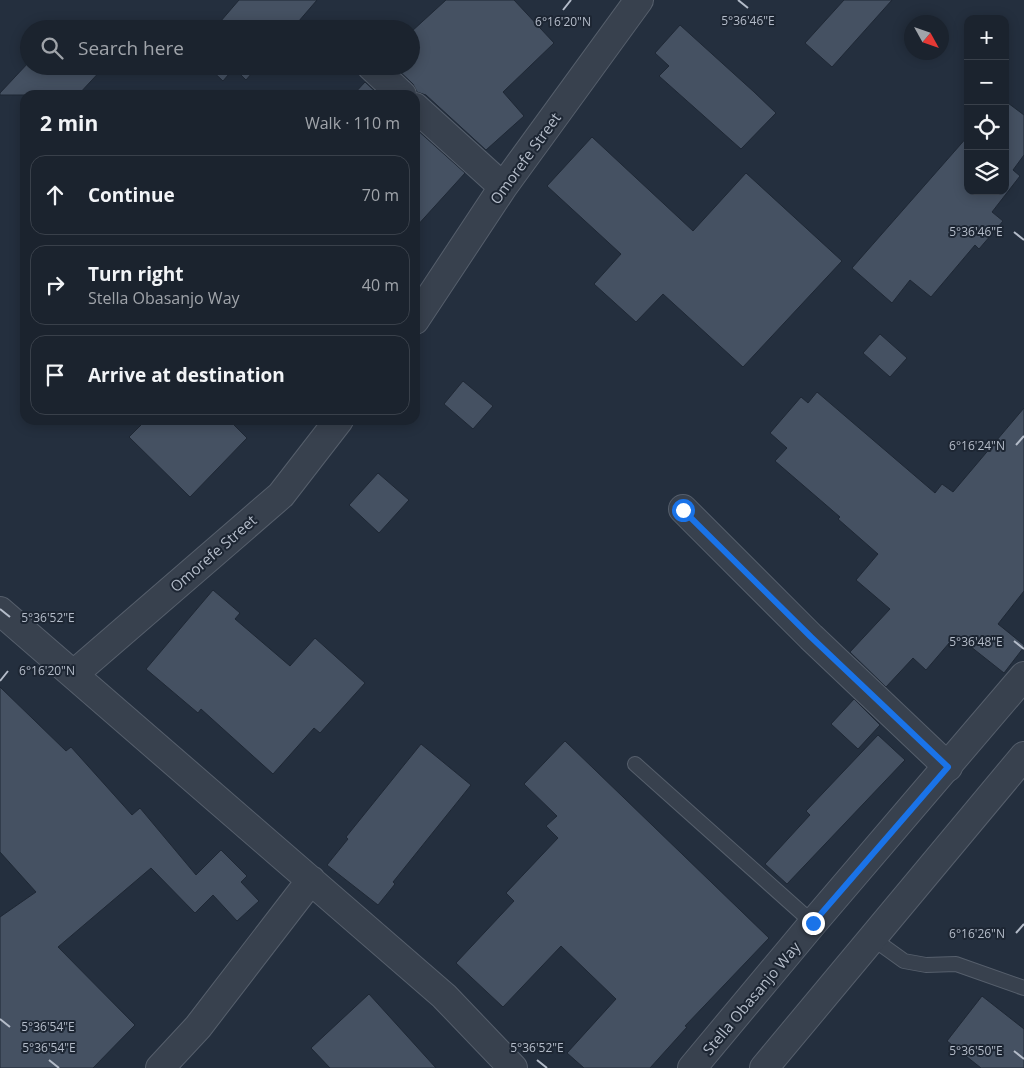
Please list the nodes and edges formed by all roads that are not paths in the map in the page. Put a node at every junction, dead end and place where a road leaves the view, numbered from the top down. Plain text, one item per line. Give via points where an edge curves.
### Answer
1 (639, 0) edge
2 (381, 75) edge
3 (397, 90) edge
4 (420, 112) edge
5 (503, 187) junction
6 (420, 312) edge
7 (335, 425) edge
8 (683, 510) dead end
9 (3, 619) edge
10 (74, 674) junction
11 (1024, 676) edge
12 (1024, 756) edge
13 (635, 764) dead end
14 (948, 767) junction
15 (311, 880) junction
16 (813, 923) junction
17 (872, 938) junction
18 (1024, 988) edge
19 (160, 1068) edge
20 (513, 1068) edge
21 (692, 1068) edge
22 (764, 1068) edge

1 - 5 street, Omorefe Street
2 - 3 street
4 - 5 street
5 - 6 street, Omorefe Street
7 - 10 street, Omorefe Street via 281,495
8 - 14 street
9 - 10 street
10 - 15 street
11 - 14 street, Stella Obasanjo Way
12 - 17 street
13 - 16 lane
14 - 16 street, Stella Obasanjo Way
15 - 19 street via 198,1027
15 - 20 street via 444,996
16 - 21 street, Stella Obasanjo Way
17 - 18 lane via 904,961 926,965 956,964
17 - 22 street

